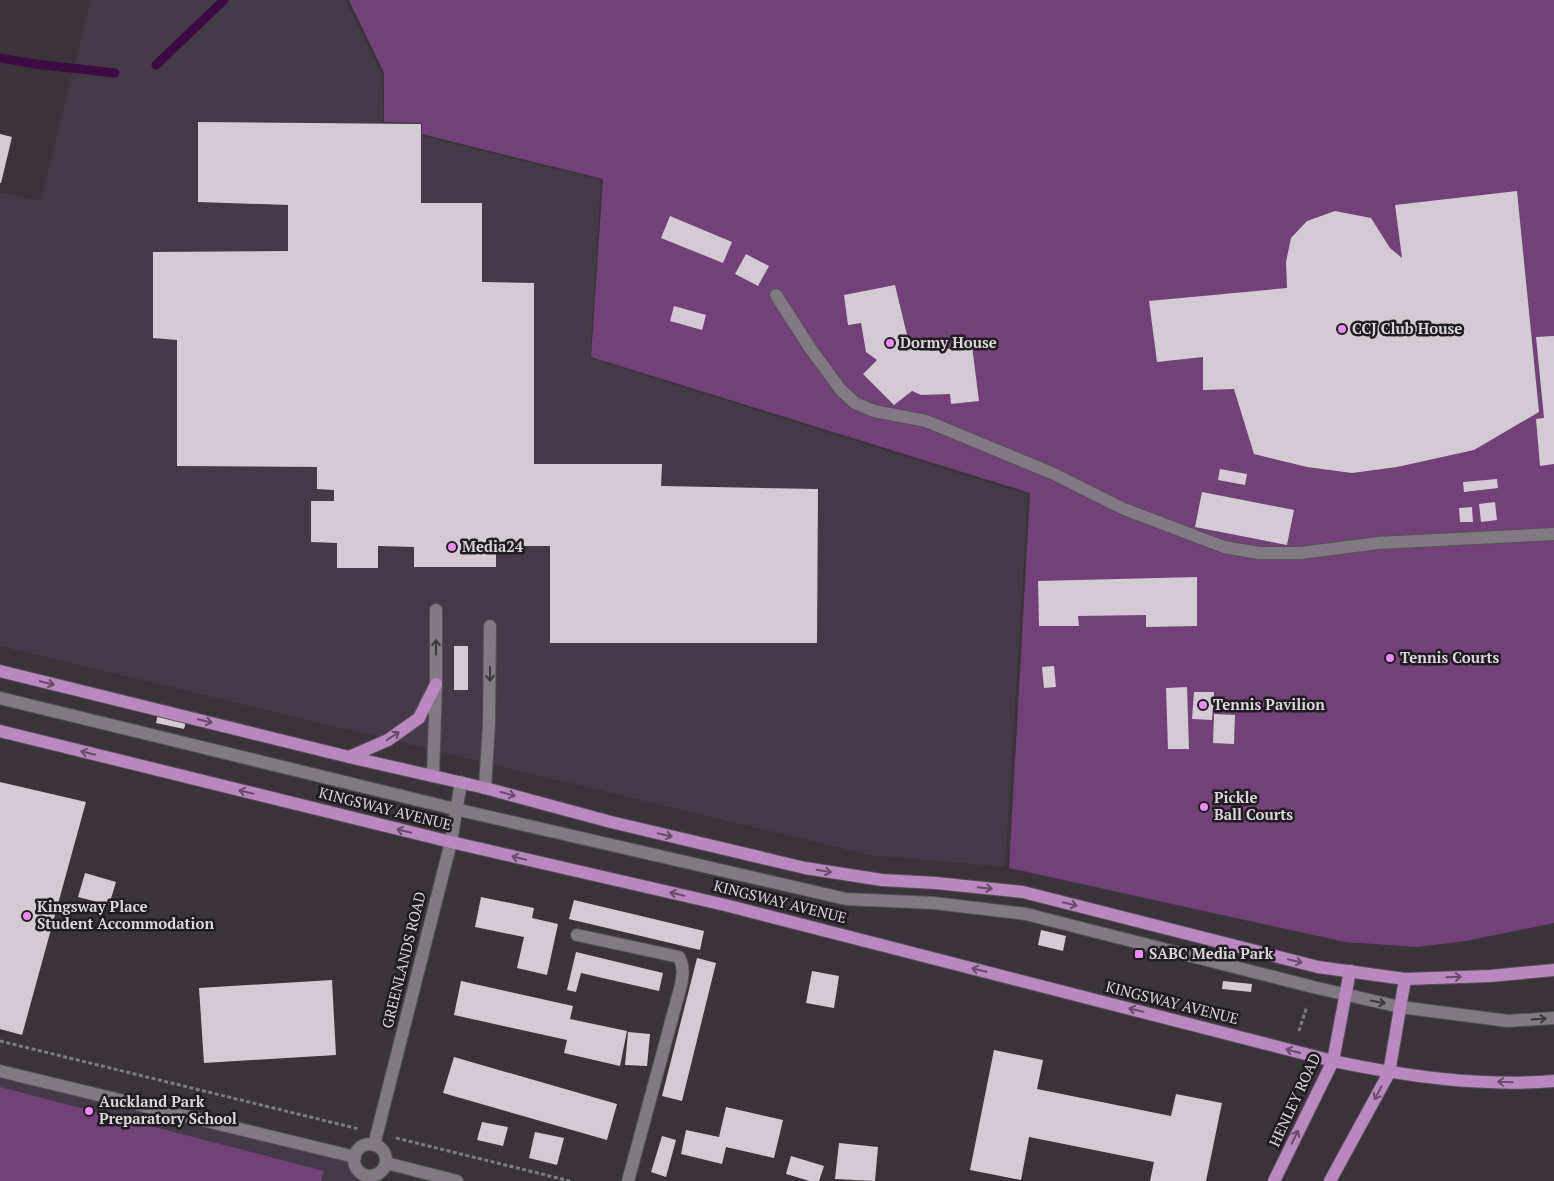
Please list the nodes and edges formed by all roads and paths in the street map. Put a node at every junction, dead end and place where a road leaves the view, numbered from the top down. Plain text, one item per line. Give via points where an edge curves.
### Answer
1 (776, 296) dead end
2 (1554, 534) edge
3 (436, 610) dead end
4 (490, 626) dead end
5 (0, 671) edge
6 (436, 684) junction
7 (0, 698) edge
8 (0, 731) edge
9 (349, 757) junction
10 (433, 776) junction
11 (460, 782) junction
12 (485, 788) junction
13 (455, 809) junction
14 (451, 842) junction
15 (577, 935) dead end
16 (1554, 970) edge
17 (1350, 972) junction
18 (1405, 979) junction
19 (1313, 988) junction
20 (1344, 995) junction
21 (1400, 1007) junction
22 (1554, 1018) edge
23 (0, 1041) edge
24 (1293, 1050) junction
25 (1333, 1061) junction
26 (0, 1072) edge
27 (1389, 1073) junction
28 (1554, 1081) edge
29 (375, 1139) junction
30 (355, 1157) junction
31 (386, 1163) junction
32 (367, 1179) edge
33 (457, 1181) edge
34 (570, 1181) edge
35 (628, 1181) edge
36 (1274, 1181) edge
37 (1330, 1181) edge

1 - 2 street via 840,390 854,403 874,411 926,421 1054,474 1124,509 1224,547 1259,553 1301,553 1378,544
6 -> 3 street
4 -> 12 street
5 -> 9 main road
9 -> 6 main road via 388,740 419,718
6 - 10 street
7 - 13 street
14 -> 8 main road, KINGSWAY AVENUE
9 - 10 main road
10 - 11 main road
11 - 12 main road
11 - 13 street, GREENLANDS ROAD
12 -> 17 main road via 610,822 805,868 882,880 1023,892 1318,967
13 - 14 street, GREENLANDS ROAD
13 - 19 street via 846,899 934,903 1026,914
24 -> 14 main road, KINGSWAY AVENUE via 725,905
14 - 29 street, GREENLANDS ROAD
15 - 35 street via 679,957 684,970
18 -> 16 main road
17 - 18 main road
17 - 20 main road, HENLEY ROAD
18 - 21 main road
19 - 20 street
19 - 24 path
20 -> 21 street
20 - 25 main road, HENLEY ROAD
21 -> 22 street via 1508,1021
21 - 27 main road
23 - 29 path
25 -> 24 main road, KINGSWAY AVENUE
25 - 27 main road, KINGSWAY AVENUE
36 -> 25 main road, HENLEY ROAD
26 - 30 street
28 -> 27 main road, KINGSWAY AVENUE via 1467,1081
27 -> 37 main road
29 - 30 street via 360,1149
29 - 31 street via 385,1154
29 - 34 path
30 - 32 street via 356,1167
31 - 32 street via 381,1172
31 - 33 street

